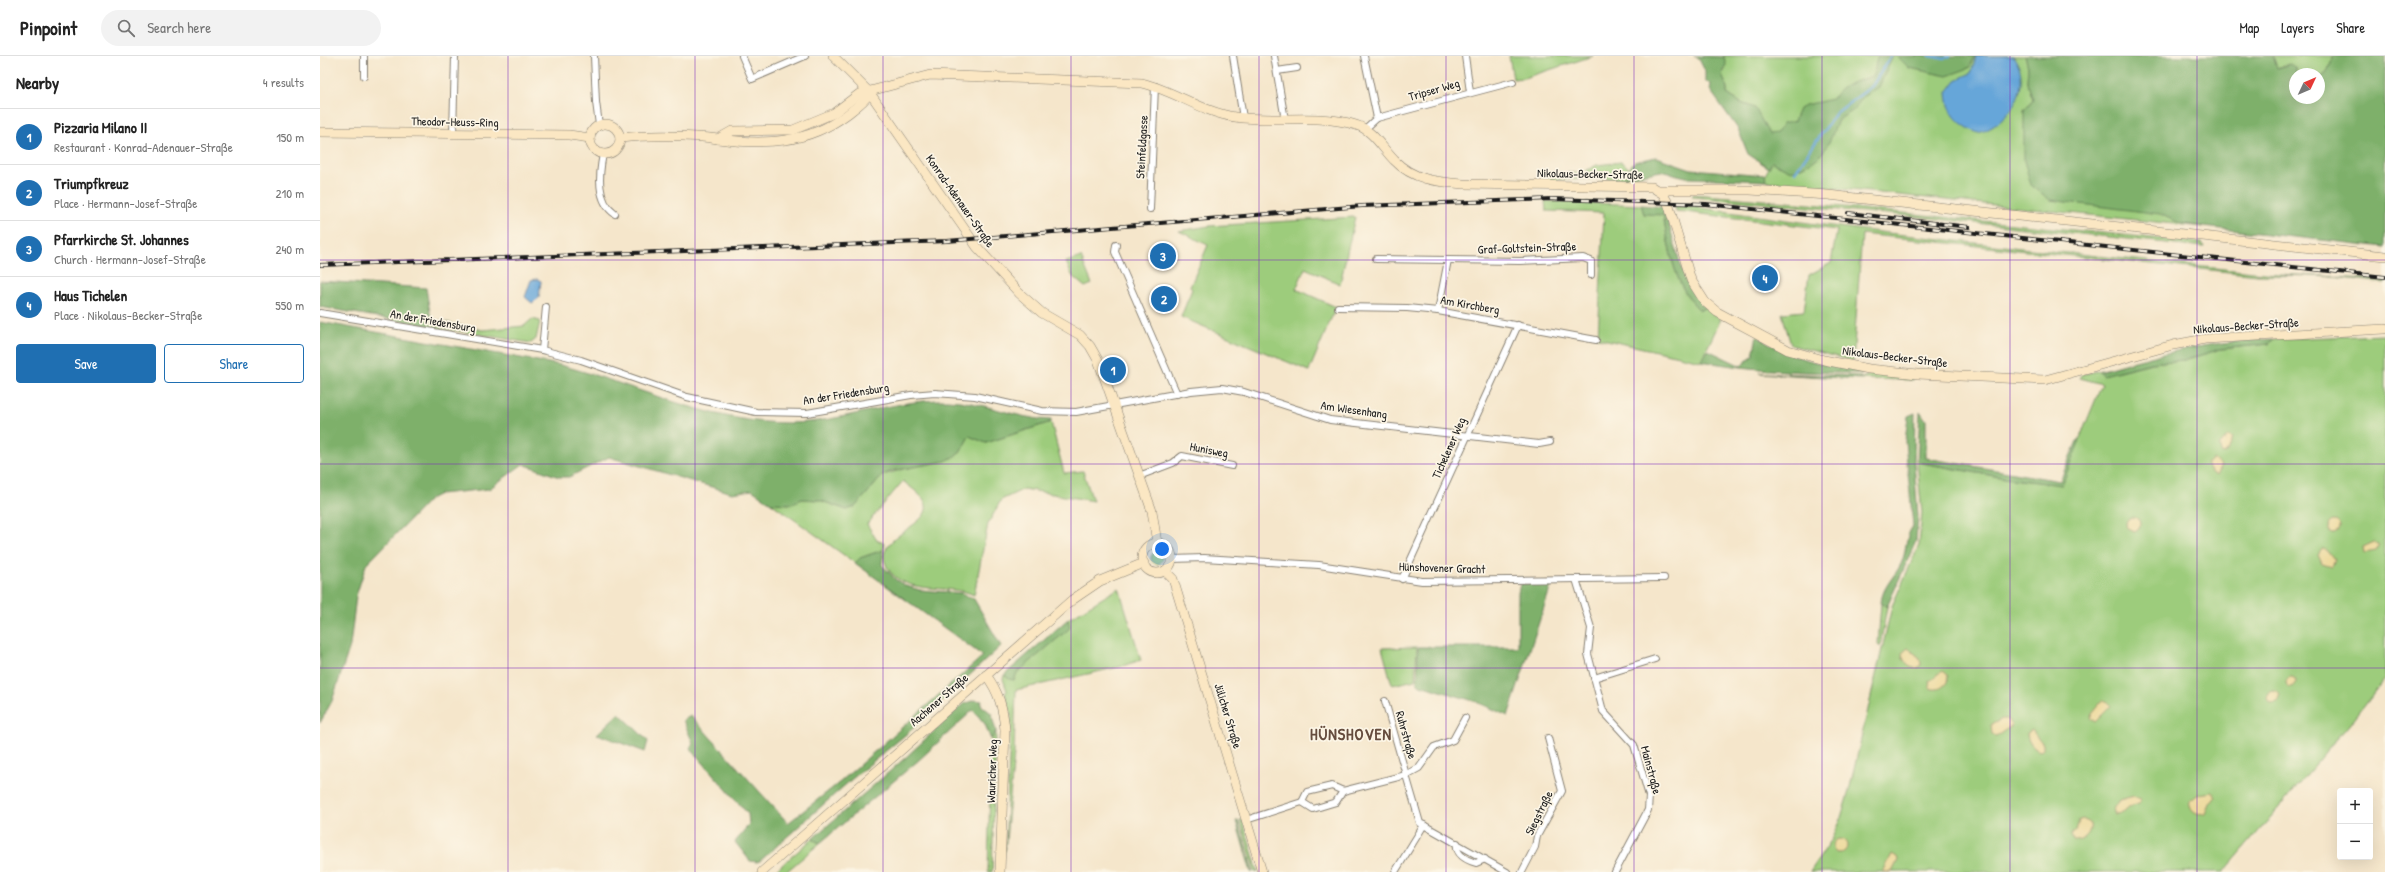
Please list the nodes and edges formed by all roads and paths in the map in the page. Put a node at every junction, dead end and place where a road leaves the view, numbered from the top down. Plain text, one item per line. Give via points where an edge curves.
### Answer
1 (364, 56) edge
2 (455, 56) edge
3 (594, 56) edge
4 (742, 56) edge
5 (805, 56) edge
6 (833, 56) edge
7 (1233, 56) edge
8 (1274, 56) edge
9 (1364, 56) edge
10 (1465, 56) edge
11 (1297, 68) dead end
12 (1276, 71) junction
13 (364, 76) dead end
14 (1513, 82) dead end
15 (1156, 86) junction
16 (870, 92) junction
17 (1470, 92) junction
18 (1243, 118) junction
19 (1377, 118) junction
20 (1286, 120) junction
21 (599, 125) junction
22 (1365, 129) junction
23 (320, 132) edge
24 (453, 134) junction
25 (590, 138) junction
26 (620, 138) junction
27 (603, 154) junction
28 (1659, 190) junction
29 (1150, 209) dead end
30 (615, 214) dead end
31 (1116, 245) dead end
32 (2385, 256) edge
33 (1376, 259) dead end
34 (1448, 260) junction
35 (1591, 275) dead end
36 (546, 307) dead end
37 (1338, 307) dead end
38 (1438, 311) junction
39 (320, 313) edge
40 (1518, 325) junction
41 (2385, 329) edge
42 (1596, 340) dead end
43 (542, 350) junction
44 (1177, 394) junction
45 (1113, 406) junction
46 (1466, 436) junction
47 (1550, 442) dead end
48 (1232, 466) dead end
49 (1139, 476) junction
50 (1157, 543) junction
51 (1172, 560) junction
52 (1144, 563) junction
53 (1165, 570) junction
54 (1664, 578) dead end
55 (1402, 579) junction
56 (1576, 580) junction
57 (1655, 659) dead end
58 (986, 675) junction
59 (1594, 678) junction
60 (1385, 701) dead end
61 (1465, 718) dead end
62 (1548, 738) dead end
63 (1406, 775) junction
64 (1343, 791) junction
65 (1302, 802) junction
66 (1249, 819) junction
67 (1424, 825) junction
68 (1457, 843) junction
69 (1485, 859) junction
70 (762, 872) edge
71 (1000, 872) edge
72 (1262, 872) edge
73 (1395, 872) edge
74 (1507, 872) edge
75 (1522, 872) edge
76 (1614, 872) edge

1 - 13 street
2 - 24 street
3 - 21 street
4 - 5 street via 752,79
6 - 16 main road, Konrad-Adenauer-Straße
7 - 18 street
8 - 12 street
9 - 19 street
10 - 17 street
11 - 12 street
12 - 20 street
14 - 17 street, Tripser Weg
15 - 16 main road, Nikolaus-Becker-Straße via 1096,80 945,75 918,77
15 - 18 main road, Nikolaus-Becker-Straße via 1204,109
15 - 29 street, Steinfeldgasse
16 - 26 main road via 864,101 839,120 797,139 778,143 718,139
16 - 45 main road, Konrad-Adenauer-Straße via 977,247 1042,313 1080,335 1090,346 1098,360
17 - 19 street, Tripser Weg
18 - 20 main road, Nikolaus-Becker-Straße
19 - 22 street, Tripser Weg
20 - 22 main road, Nikolaus-Becker-Straße via 1344,122
21 - 25 main road
21 - 26 main road via 613,126
22 - 28 main road, Nikolaus-Becker-Straße via 1402,167 1433,182 1652,187
23 - 24 main road, Theodor-Heuss-Ring
24 - 25 main road, Theodor-Heuss-Ring via 569,135
25 - 27 main road via 595,150
26 - 27 main road via 616,149
27 - 30 street via 601,188 604,202
28 - 32 main road via 1750,190 1828,195
28 - 41 main road, Nikolaus-Becker-Straße via 1668,203 1691,280 1705,302 1717,312 1788,350 1846,364 1918,374 2045,380 2173,345 2205,339
31 - 44 street via 1115,252
33 - 34 street, Graf-Goltstein-Straße
34 - 35 street, Graf-Goltstein-Straße via 1522,261 1583,258 1591,261
34 - 38 street
36 - 43 street
37 - 38 street, Am Kirchberg
38 - 40 street, Am Kirchberg
39 - 43 street, An der Friedensburg
40 - 42 street, Am Kirchberg
40 - 46 street, Tichelener Weg
43 - 45 street, An der Friedensburg via 581,360 688,397 756,412 807,413 935,393 975,396 1042,411 1076,412
44 - 45 street, Am Wiesenhang
44 - 46 street, Am Wiesenhang via 1210,388 1230,389 1324,419
45 - 49 main road, Konrad-Adenauer-Straße
46 - 47 street, Am Wiesenhang via 1539,444
46 - 55 street, Tichelener Weg
48 - 49 street, Hunisweg via 1182,456 1173,463
49 - 50 main road, Konrad-Adenauer-Straße via 1154,519
50 - 51 main road via 1169,548
50 - 52 main road via 1145,551
51 - 53 main road
51 - 55 street, Hünshovener Gracht via 1204,558 1319,565
52 - 53 main road via 1152,572
52 - 58 main road, Aachener Straße via 1088,588
53 - 66 main road, Jülicher Straße via 1173,579
54 - 56 street, Hünshovener Gracht
55 - 56 street, Hünshovener Gracht
56 - 59 street, Mainstraße via 1590,628 1588,654
57 - 59 street
58 - 70 main road, Aachener Straße
58 - 71 main road, Wauricher Weg via 996,688 1003,707 1005,730
59 - 76 street, Mainstraße via 1603,711 1634,745 1649,796 1648,810
60 - 63 street, Ruhrstraße
61 - 63 street via 1453,740 1434,747 1419,768
62 - 75 street, Siegstraße via 1562,791 1537,836 1535,847
63 - 64 street
63 - 67 street, Ruhrstraße via 1420,823
64 - 65 street via 1332,786 1307,792
64 - 65 street via 1336,802 1313,809
65 - 66 street
66 - 72 main road, Jülicher Straße
67 - 68 street
67 - 73 street
68 - 69 street
68 - 69 street via 1456,848 1469,861 1476,863
69 - 74 street

